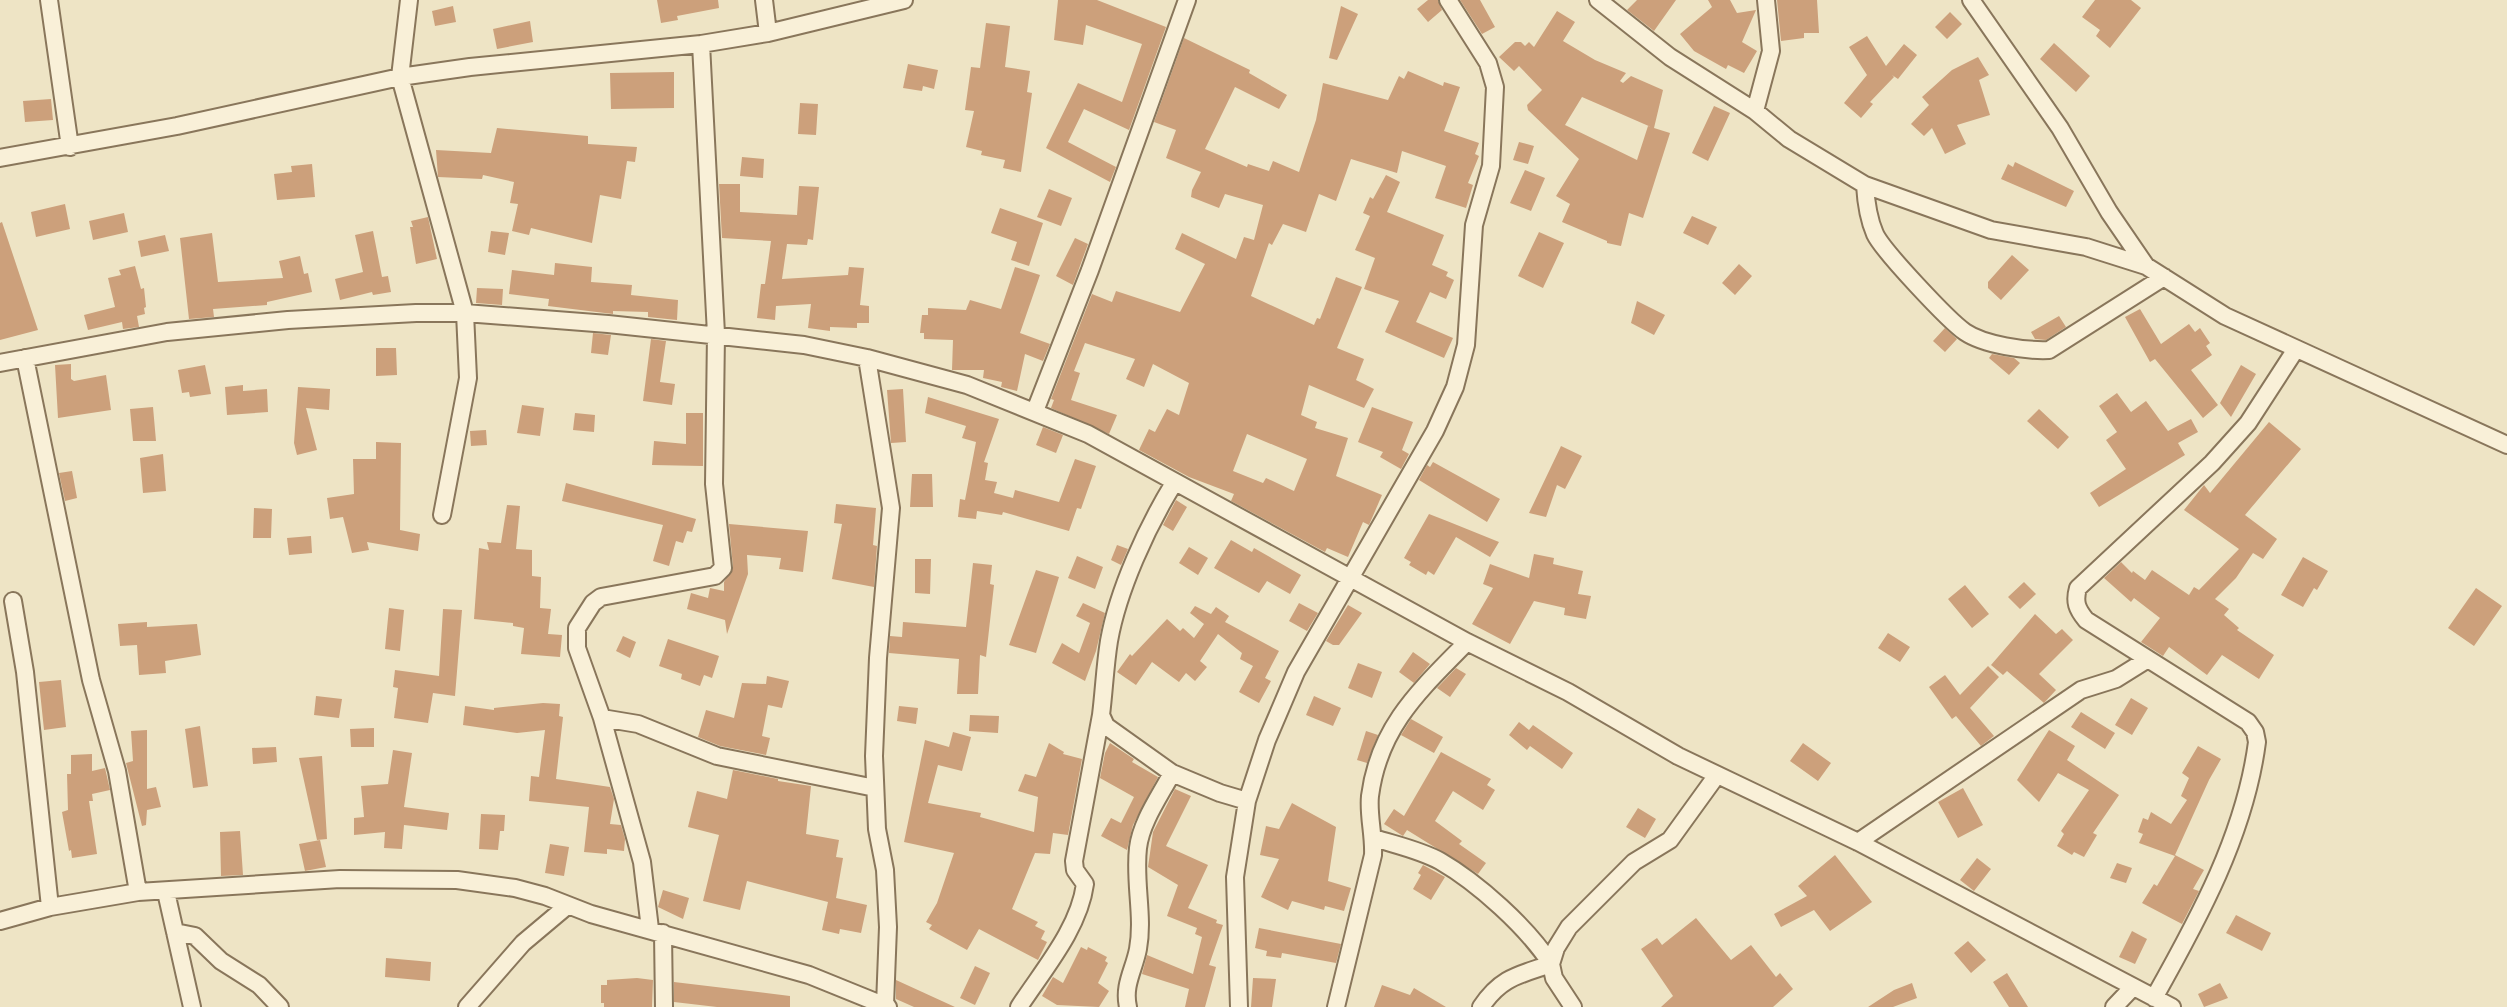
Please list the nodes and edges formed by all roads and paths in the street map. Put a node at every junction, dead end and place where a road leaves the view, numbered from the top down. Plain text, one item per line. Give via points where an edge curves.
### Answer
1 (49, 0) edge
2 (409, 0) edge
3 (764, 0) edge
4 (904, 0) edge
5 (1187, 0) edge
6 (1598, 0) edge
7 (1766, 0) edge
8 (1971, 0) edge
9 (1453, 1) edge
10 (768, 33) junction
11 (701, 44) junction
12 (400, 77) junction
13 (1755, 111) junction
14 (69, 147) junction
15 (0, 158) edge
16 (1865, 185) junction
17 (2146, 266) junction
18 (2164, 277) junction
19 (465, 313) junction
20 (716, 334) junction
21 (2296, 349) junction
22 (25, 358) junction
23 (867, 358) junction
24 (0, 363) edge
25 (1035, 411) junction
26 (2507, 445) edge
27 (1174, 483) junction
28 (442, 515) dead end
29 (1351, 579) junction
30 (13, 602) dead end
31 (1467, 642) junction
32 (2148, 659) junction
33 (1101, 715) junction
34 (602, 718) junction
35 (1172, 773) junction
36 (1716, 775) junction
37 (875, 788) junction
38 (1246, 801) junction
39 (1374, 838) junction
40 (1858, 842) junction
41 (166, 891) junction
42 (138, 892) junction
43 (567, 906) junction
44 (50, 907) junction
45 (0, 921) edge
46 (656, 931) junction
47 (175, 932) junction
48 (1551, 964) junction
49 (2133, 987) junction
50 (2154, 998) junction
51 (886, 1006) edge
52 (192, 1007) edge
53 (280, 1007) edge
54 (467, 1007) edge
55 (664, 1007) edge
56 (1019, 1007) edge
57 (1128, 1007) edge
58 (1239, 1007) edge
59 (1336, 1007) edge
60 (1481, 1007) edge
61 (1573, 1007) edge
62 (2114, 1007) edge
63 (2172, 1007) edge

1 - 14 street
2 - 12 street
3 - 10 street
4 - 10 street
5 - 25 street
6 - 13 street via 1670,57
7 - 13 street via 1772,51
8 - 17 street via 2060,128
9 - 29 street via 1468,35 1488,63 1496,87 1491,166 1474,225 1466,345 1455,387 1442,416
10 - 11 street
11 - 12 street via 470,66
11 - 20 street
12 - 14 street
12 - 19 street
13 - 16 street via 1789,139
14 - 15 street
16 - 17 street via 1991,231 2086,247
16 - 18 street via 1867,210 1876,235 1892,256 1965,332 1987,340 2027,351 2049,350
17 - 18 street
18 - 21 street via 2225,316
19 - 20 street
19 - 22 street via 416,312 167,332
19 - 28 street via 468,378
20 - 23 street
20 - 34 street via 714,484 723,568 716,576 610,594 593,603 581,618 576,637
21 - 26 street
21 - 32 street via 2248,423 2212,463 2078,588 2075,600 2086,621
22 - 24 street
22 - 42 street via 91,680 117,771
23 - 25 street via 967,386
23 - 37 street via 891,508 878,658
25 - 27 street via 1088,434
27 - 29 street
27 - 33 street via 1152,518 1116,618
29 - 31 street
29 - 38 street via 1281,702
30 - 44 street via 25,672
31 - 36 street via 1568,692
31 - 39 street via 1407,704 1379,757 1370,798
32 - 40 street via 2116,679 2081,690
32 - 50 street via 2248,722 2257,742 2222,867
33 - 35 street via 1106,726
33 - 56 street via 1074,861 1085,884 1084,892 1068,932
34 - 37 street via 638,724 717,756
34 - 46 street via 642,862
35 - 38 street
35 - 57 street via 1142,831 1138,847 1140,928 1127,981
36 - 40 street
36 - 48 street via 1670,840 1634,862 1569,927
37 - 51 street via 888,927
38 - 58 street via 1234,886
39 - 48 street via 1439,861 1462,876 1524,928
39 - 59 street
40 - 49 street
41 - 42 street
41 - 43 street via 340,879 457,880 515,888
41 - 47 street
42 - 44 street
43 - 46 street
43 - 54 street via 523,943
44 - 45 street
46 - 51 street via 809,975
46 - 55 street
47 - 52 street
47 - 53 street via 195,936 221,961 259,985
48 - 60 street via 1508,980 1492,990
48 - 61 street via 1554,978
49 - 50 street
49 - 62 street
50 - 63 street

